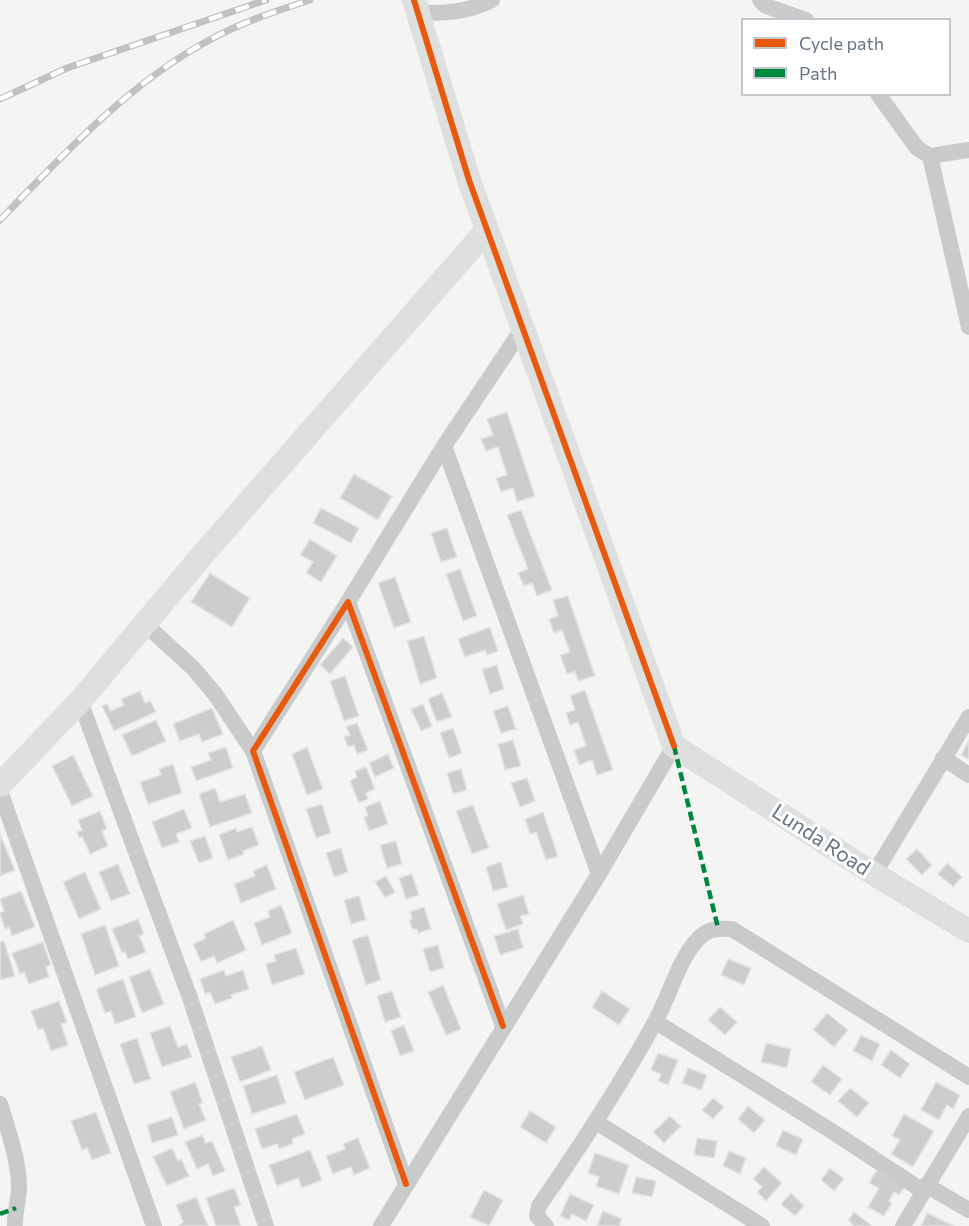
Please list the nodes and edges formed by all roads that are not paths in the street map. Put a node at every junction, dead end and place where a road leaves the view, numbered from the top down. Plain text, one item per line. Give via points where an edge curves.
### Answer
1 (492, 0) edge
2 (760, 0) edge
3 (415, 6) edge
4 (800, 18) edge
5 (879, 96) edge
6 (969, 150) edge
7 (930, 156) junction
8 (487, 230) junction
9 (969, 327) edge
10 (523, 328) junction
11 (444, 446) junction
12 (348, 602) junction
13 (145, 624) junction
14 (80, 701) junction
15 (969, 717) edge
16 (674, 746) junction
17 (253, 751) junction
18 (943, 758) junction
19 (969, 775) edge
20 (0, 785) edge
21 (0, 791) edge
22 (599, 874) junction
23 (874, 874) junction
24 (969, 931) edge
25 (656, 1022) junction
26 (503, 1026) junction
27 (969, 1077) edge
28 (0, 1104) edge
29 (969, 1116) edge
30 (596, 1122) junction
31 (406, 1184) junction
32 (925, 1188) junction
33 (969, 1210) edge
34 (15, 1226) edge
35 (154, 1226) edge
36 (266, 1226) edge
37 (381, 1226) edge
38 (546, 1226) edge
39 (762, 1226) edge
40 (903, 1226) edge

1 - 3 street via 456,12
2 - 4 street via 766,6
3 - 8 street
5 - 7 street via 917,148
6 - 7 street
7 - 9 street
8 - 10 street
8 - 13 street
10 - 11 street
10 - 16 street
11 - 12 street
11 - 22 street
12 - 17 street
12 - 26 street
13 - 14 street
13 - 17 street via 193,668
14 - 20 street
14 - 36 street via 190,998
15 - 18 street
16 - 22 street
16 - 23 street, Lunda Road
17 - 31 street
18 - 19 street
18 - 23 street
21 - 35 street
22 - 26 street
23 - 24 street, Lunda Road
25 - 27 street via 698,939 707,931 732,929
25 - 30 street
25 - 32 street
26 - 31 street
28 - 34 street via 18,1179
29 - 32 street
30 - 38 street via 539,1206 537,1216
30 - 39 street
31 - 37 street
32 - 33 street
32 - 40 street

